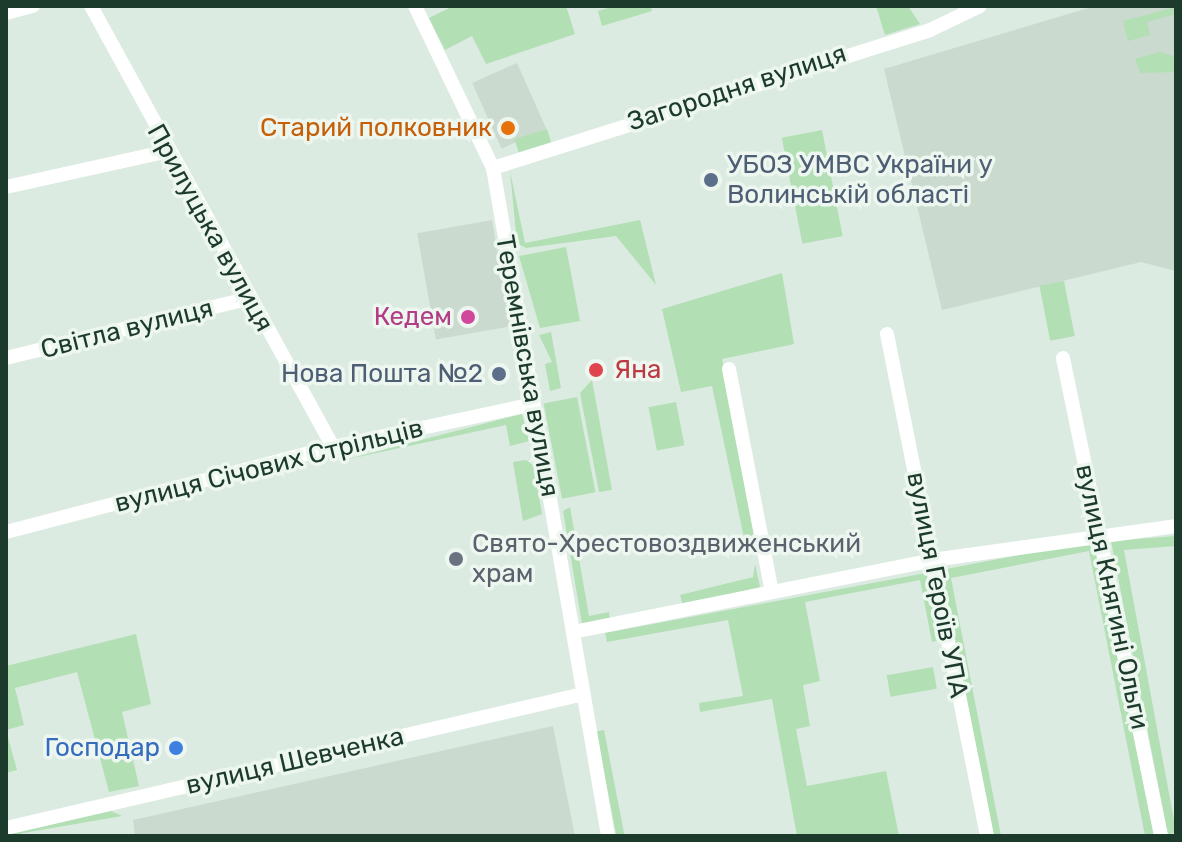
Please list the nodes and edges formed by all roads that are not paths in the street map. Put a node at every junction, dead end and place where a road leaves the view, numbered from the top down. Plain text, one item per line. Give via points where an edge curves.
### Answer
1 (33, 6) edge
2 (91, 6) edge
3 (415, 6) edge
4 (980, 6) edge
5 (6, 13) edge
6 (168, 151) junction
7 (493, 168) junction
8 (6, 187) edge
9 (247, 299) junction
10 (887, 334) dead end
11 (6, 358) edge
12 (1063, 358) dead end
13 (729, 369) dead end
14 (533, 404) junction
15 (333, 447) junction
16 (1176, 526) edge
17 (6, 532) edge
18 (1097, 535) junction
19 (932, 560) junction
20 (772, 592) junction
21 (573, 632) junction
22 (583, 694) junction
23 (6, 828) edge
24 (608, 836) edge
25 (987, 836) edge
26 (1161, 836) edge

1 - 5 street
2 - 6 street, Прилуцька вулиця
3 - 7 street, Теремнівська вулиця
4 - 7 street, Загородня вулиця via 930,30
6 - 8 street
6 - 9 street, Прилуцька вулиця
7 - 14 street, Теремнівська вулиця
9 - 11 street, Світла вулиця
9 - 15 street, Прилуцька вулиця
10 - 19 street, вулиця Героїв УПА
12 - 18 street, вулиця Княгині Ольги
13 - 20 street
14 - 15 street, вулиця Січових Стрільців
14 - 21 street, Теремнівська вулиця
15 - 17 street, вулиця Січових Стрільців
16 - 18 street
18 - 19 street
18 - 26 street, вулиця Княгині Ольги via 1106,546
19 - 20 street
19 - 25 street, вулиця Героїв УПА
20 - 21 street
21 - 22 street, Теремнівська вулиця
22 - 23 street, вулиця Шевченка
22 - 24 street, Теремнівська вулиця

